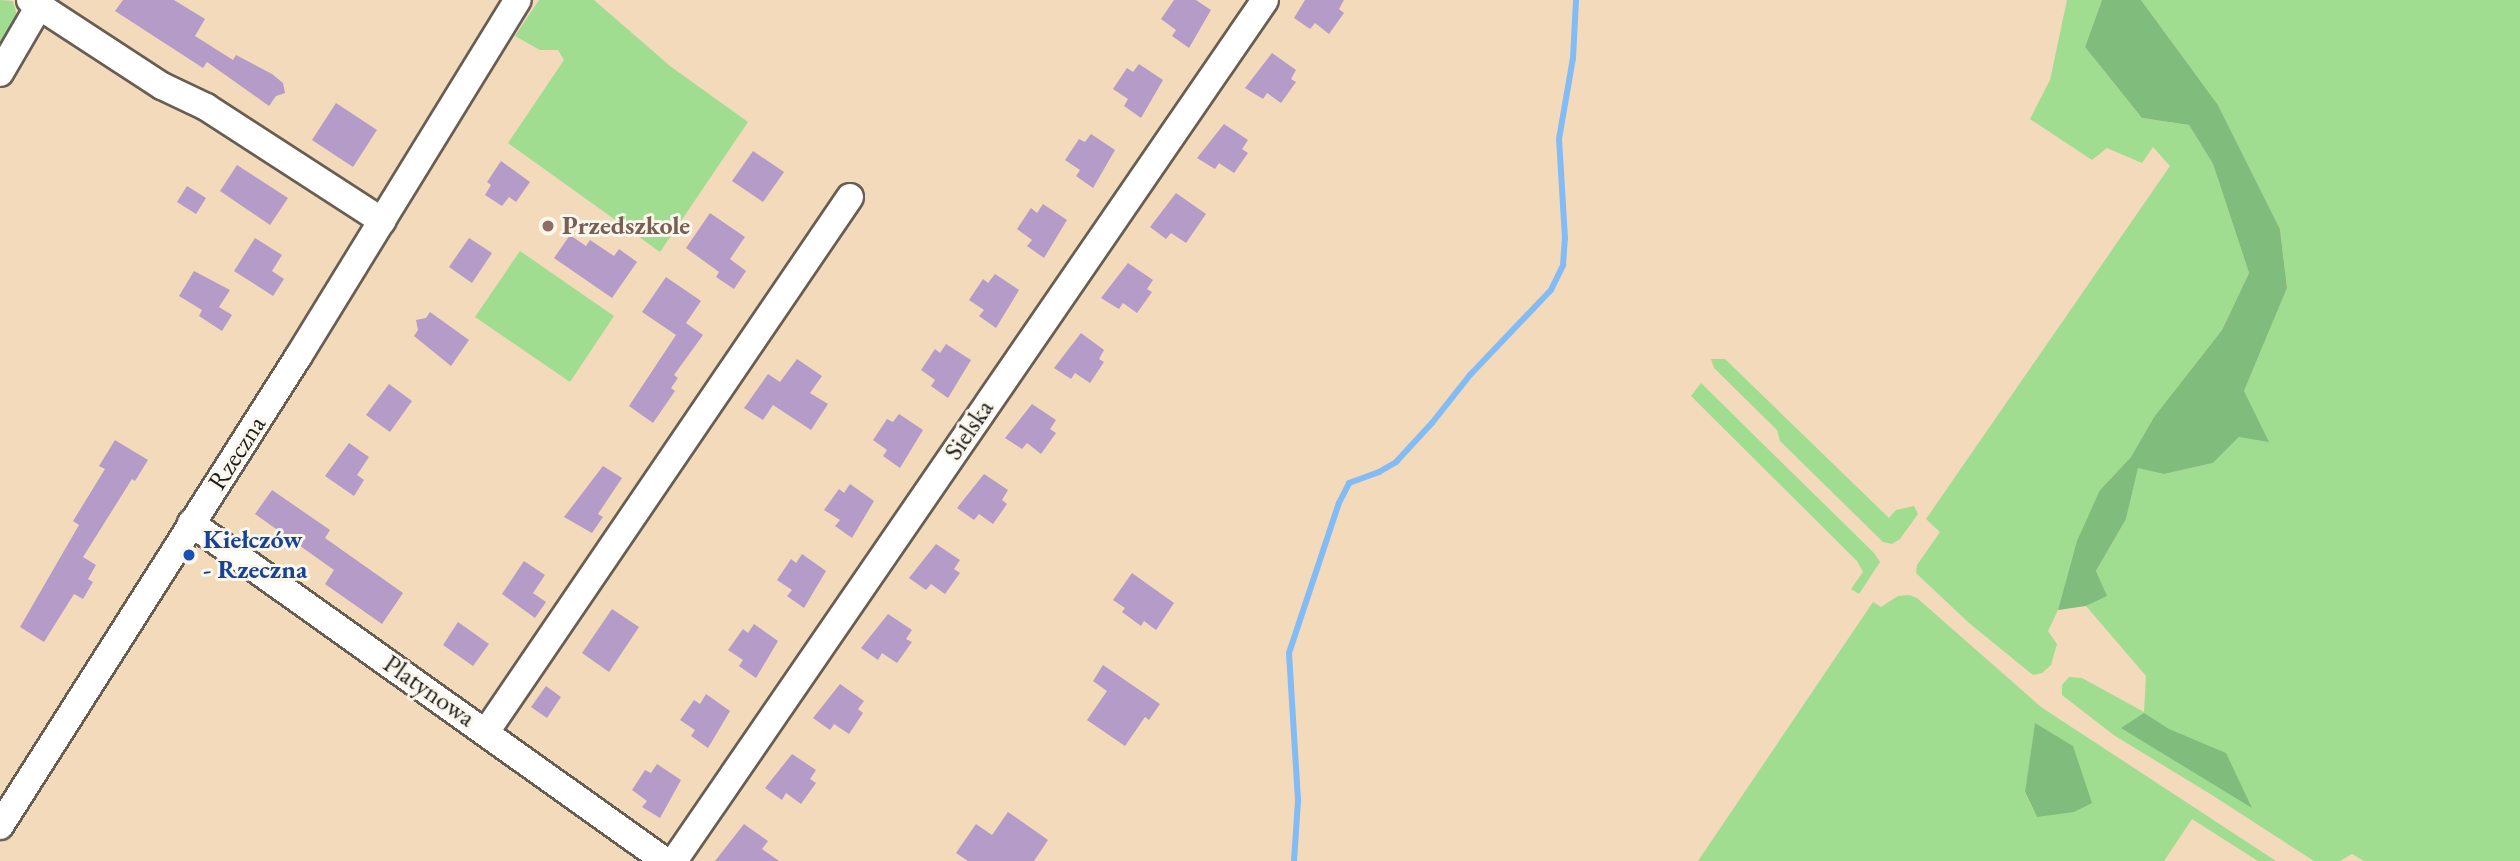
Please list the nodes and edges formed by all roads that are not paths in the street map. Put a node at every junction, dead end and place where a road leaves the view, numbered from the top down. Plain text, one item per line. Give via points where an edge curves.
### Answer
1 (518, 0) edge
2 (1265, 0) edge
3 (34, 3) edge
4 (0, 73) edge
5 (850, 197) dead end
6 (382, 221) junction
7 (191, 523) junction
8 (486, 732) junction
9 (0, 826) edge
10 (665, 861) edge
11 (674, 861) edge

1 - 6 street, Rzeczna
2 - 11 street, Sielska
3 - 4 street
3 - 6 street
5 - 8 street
6 - 7 street, Rzeczna
7 - 8 street, Platynowa
7 - 9 street, Rzeczna
8 - 10 street, Platynowa

